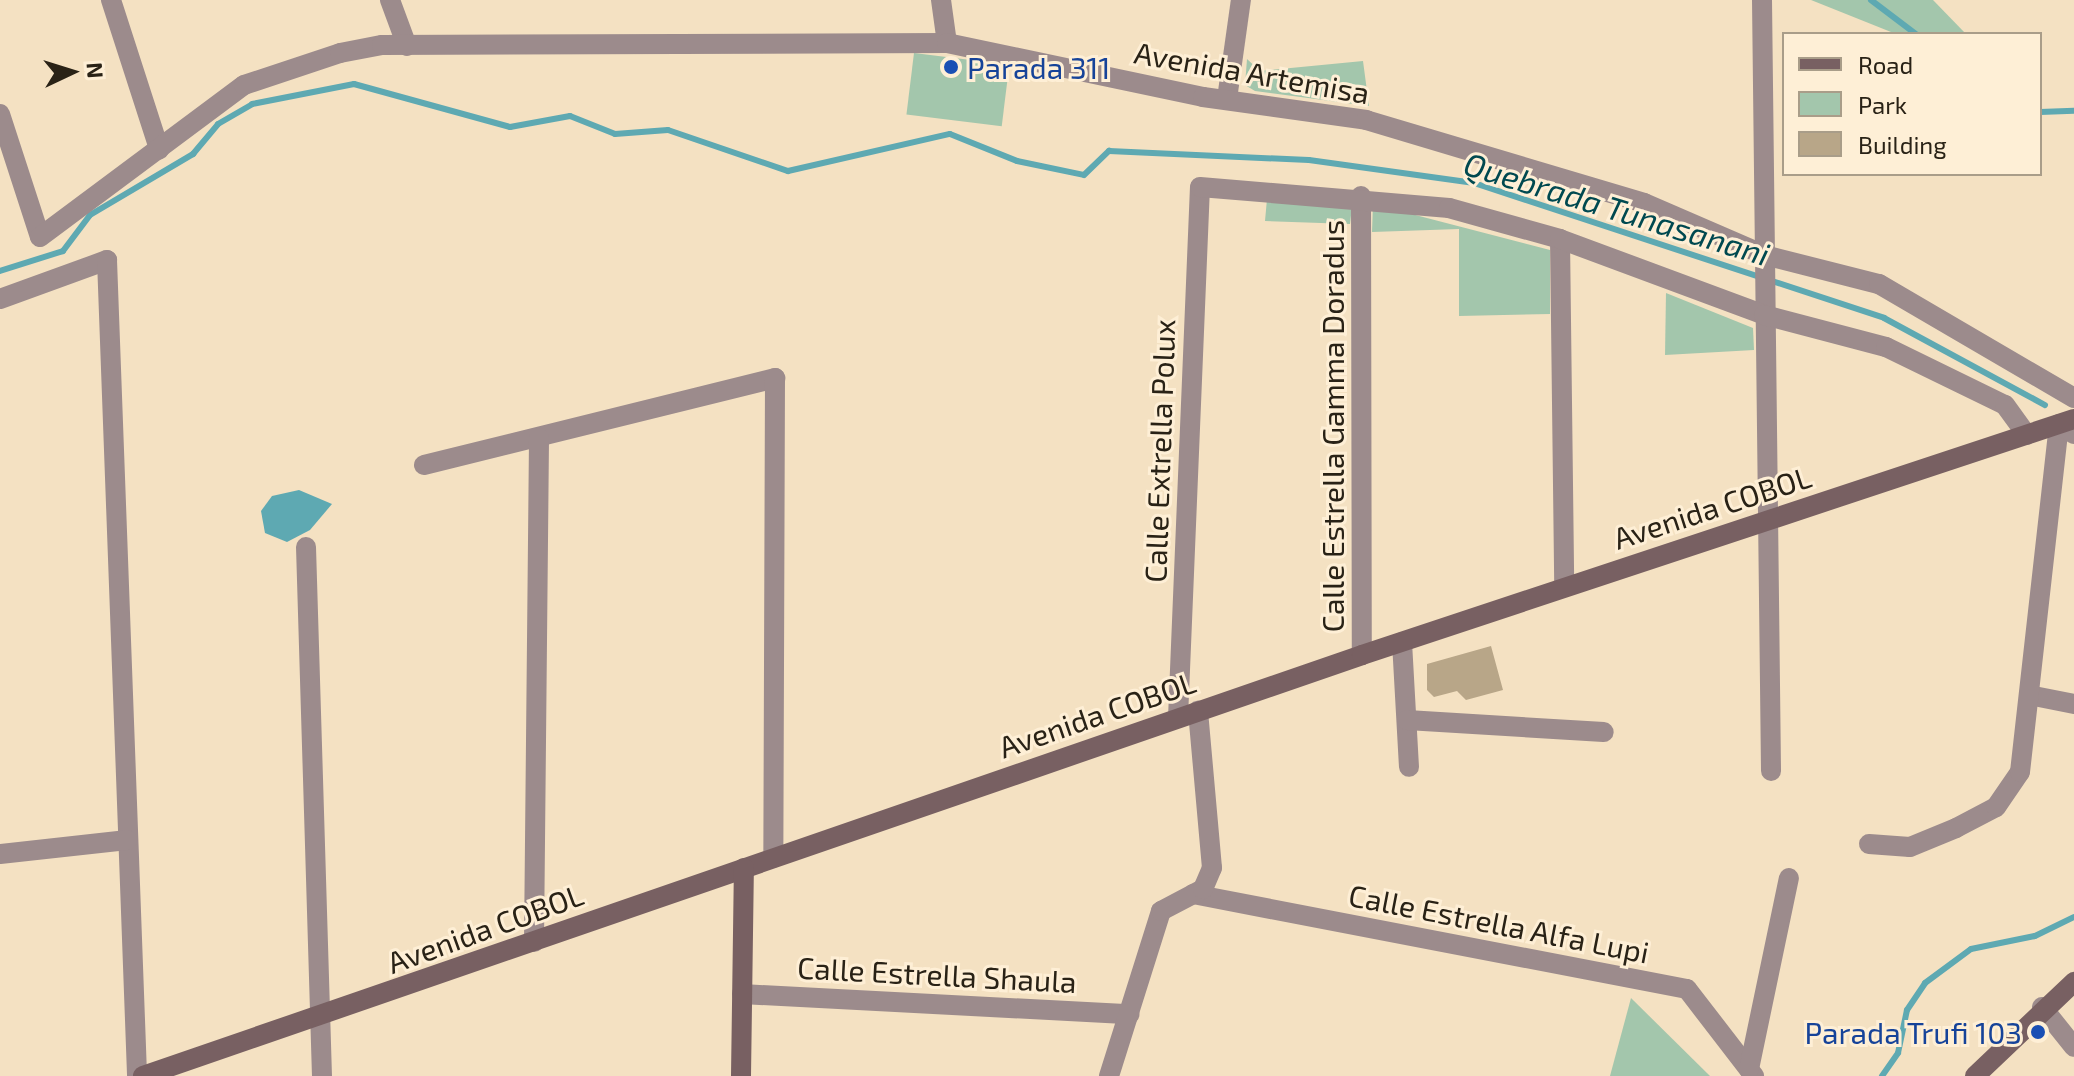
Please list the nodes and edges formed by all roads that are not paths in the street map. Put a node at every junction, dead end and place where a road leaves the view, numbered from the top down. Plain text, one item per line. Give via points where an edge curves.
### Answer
1 (111, 0) edge
2 (390, 0) edge
3 (941, 0) edge
4 (1241, 0) edge
5 (1762, 0) edge
6 (947, 43) junction
7 (407, 46) junction
8 (1227, 99) junction
9 (0, 114) edge
10 (159, 149) junction
11 (1361, 196) junction
12 (1560, 239) junction
13 (1764, 272) junction
14 (0, 299) edge
15 (1764, 315) junction
16 (2074, 398) edge
17 (2069, 426) edge
18 (2027, 435) junction
19 (539, 438) junction
20 (424, 465) dead end
21 (1769, 520) junction
22 (306, 547) dead end
23 (1564, 587) junction
24 (1402, 642) junction
25 (1362, 655) junction
26 (2029, 695) junction
27 (2074, 704) edge
28 (1198, 711) junction
29 (1178, 718) junction
30 (1407, 720) junction
31 (1604, 732) dead end
32 (1409, 767) dead end
33 (1771, 771) dead end
34 (127, 840) junction
35 (1869, 844) dead end
36 (0, 854) edge
37 (773, 858) junction
38 (744, 868) junction
39 (1789, 878) dead end
40 (1193, 894) junction
41 (534, 942) junction
42 (2074, 982) edge
43 (742, 994) junction
44 (2042, 1007) junction
45 (1129, 1014) junction
46 (320, 1018) junction
47 (2074, 1047) edge
48 (1752, 1072) edge
49 (137, 1076) edge
50 (143, 1076) edge
51 (322, 1076) edge
52 (741, 1076) edge
53 (1109, 1076) edge
54 (1975, 1076) edge

1 - 10 street
2 - 7 street
3 - 6 street
4 - 8 street
5 - 13 street
6 - 7 street, Avenida Artemisa
6 - 8 street, Avenida Artemisa
7 - 10 street, Avenida Artemisa via 340,53 244,85
8 - 13 street, Avenida Artemisa via 1366,120 1644,203
9 - 10 street, Avenida Artemisa via 40,237
11 - 12 street via 1449,208
11 - 25 street, Calle Estrella Gamma Doradus
11 - 29 street, Calle Extrella Polux via 1200,187
12 - 15 street
12 - 23 street
13 - 15 street
13 - 16 street, Avenida Artemisa via 1879,284
14 - 34 street via 107,260
15 - 18 street via 1886,347 2005,405
15 - 21 street
17 - 18 main road, Avenida COBOL
17 - 26 street
18 - 21 main road, Avenida COBOL
19 - 20 street
19 - 37 street via 775,378
19 - 41 street
21 - 23 main road, Avenida COBOL
21 - 33 street
22 - 46 street
23 - 24 main road, Avenida COBOL
24 - 25 main road, Avenida COBOL
24 - 30 street
25 - 28 main road, Avenida COBOL
26 - 27 street
26 - 35 street via 2020,772 1996,807 1910,847
28 - 29 main road, Avenida COBOL
28 - 40 street via 1212,868
29 - 37 main road, Avenida COBOL
30 - 31 street
30 - 32 street
34 - 36 street
34 - 49 street
37 - 38 main road, Avenida COBOL
38 - 41 main road, Avenida COBOL
38 - 43 main road
39 - 48 street
40 - 45 street via 1161,911
40 - 48 street, Calle Estrella Alfa Lupi via 1687,989
41 - 46 main road, Avenida COBOL
42 - 44 main road
43 - 45 street, Calle Estrella Shaula
43 - 52 main road
44 - 47 street
44 - 54 main road
45 - 53 street
46 - 50 main road, Avenida COBOL
46 - 51 street

